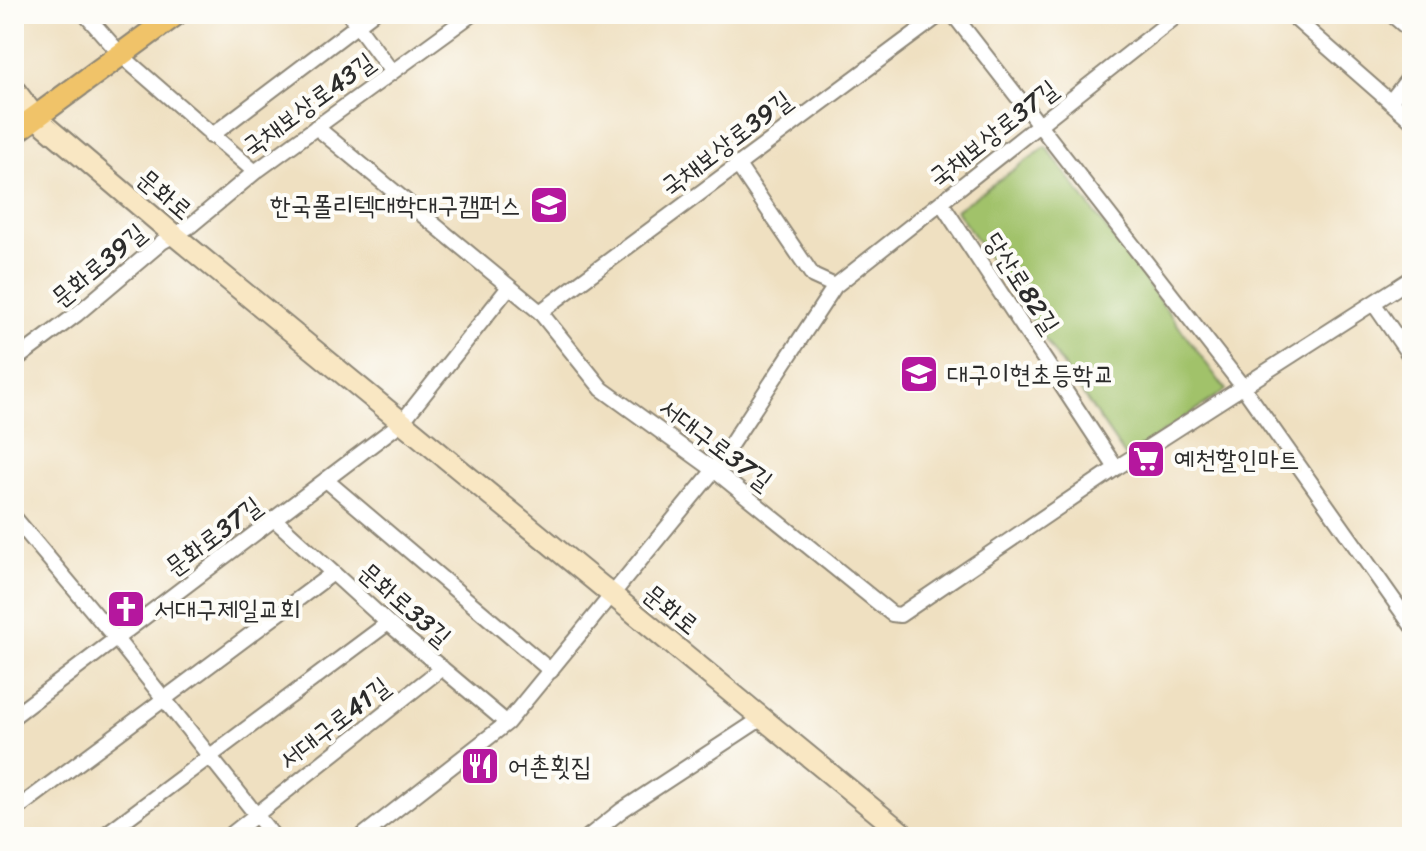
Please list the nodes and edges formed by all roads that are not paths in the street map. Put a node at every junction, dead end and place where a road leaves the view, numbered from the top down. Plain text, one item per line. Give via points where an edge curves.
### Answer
1 (85, 14) edge
2 (176, 14) edge
3 (372, 14) edge
4 (472, 14) edge
5 (941, 14) edge
6 (953, 14) edge
7 (1179, 14) edge
8 (1290, 14) edge
9 (1391, 14) edge
10 (353, 20) edge
11 (1412, 32) edge
12 (122, 56) junction
13 (392, 72) junction
14 (1412, 74) edge
15 (14, 89) edge
16 (1390, 102) junction
17 (35, 117) junction
18 (1412, 121) edge
19 (1041, 126) junction
20 (316, 127) junction
21 (14, 133) edge
22 (211, 136) junction
23 (737, 164) junction
24 (255, 172) junction
25 (942, 204) junction
26 (174, 235) junction
27 (1412, 278) edge
28 (835, 286) junction
29 (509, 287) junction
30 (1374, 304) junction
31 (540, 312) junction
32 (1412, 359) edge
33 (14, 361) edge
34 (1243, 387) junction
35 (402, 422) junction
36 (1116, 468) junction
37 (714, 470) junction
38 (326, 480) junction
39 (274, 519) junction
40 (17, 527) edge
41 (333, 573) junction
42 (614, 596) junction
43 (388, 623) junction
44 (1412, 626) edge
45 (117, 640) junction
46 (442, 668) junction
47 (551, 671) junction
48 (164, 699) junction
49 (14, 716) edge
50 (762, 718) junction
51 (507, 723) junction
52 (210, 757) junction
53 (14, 811) edge
54 (256, 815) junction
55 (102, 837) edge
56 (228, 837) edge
57 (274, 837) edge
58 (361, 837) edge
59 (588, 837) edge
60 (907, 837) edge

1 - 12 street
2 - 12 main road
3 - 10 street
4 - 13 street, 국채보상로43길
5 - 23 street, 국채보상로39길
6 - 19 street
7 - 19 street, 국채보상로37길
8 - 16 street
9 - 11 street
10 - 13 street
10 - 22 street
12 - 17 main road
12 - 22 street
13 - 20 street, 국채보상로43길
14 - 16 street
15 - 17 main road, 문화로
16 - 18 street
17 - 21 main road
17 - 26 main road, 문화로
19 - 25 street, 국채보상로37길
19 - 34 street
20 - 24 street, 국채보상로43길
20 - 29 street, 서대구로37길
22 - 24 street
23 - 28 street via 813,276
23 - 31 street, 국채보상로39길
24 - 26 street, 국채보상로43길
25 - 28 street, 국채보상로37길
25 - 36 street, 당산로82길
26 - 33 street, 문화로39길
26 - 35 main road, 문화로
27 - 30 street
28 - 37 street, 국채보상로37길
29 - 31 street, 서대구로37길
29 - 35 street
30 - 32 street
30 - 34 street
31 - 37 street, 서대구로37길 via 602,389
34 - 36 street
34 - 44 street
35 - 38 street, 문화로37길
35 - 42 main road, 문화로
36 - 37 street, 서대구로37길 via 900,615 892,614
37 - 42 street, 국채보상로37길
38 - 39 street, 문화로37길
38 - 47 street, 문화로33길
39 - 41 street, 문화로33길
39 - 45 street, 문화로37길
40 - 45 street
41 - 43 street, 문화로33길
41 - 48 street
42 - 47 street
42 - 50 main road, 문화로
43 - 46 street, 문화로33길
43 - 52 street, 서대구로41길
45 - 48 street
45 - 49 street, 문화로37길
46 - 51 street, 문화로33길
46 - 54 street, 서대구로41길
47 - 51 street
48 - 52 street
48 - 53 street
50 - 59 street
50 - 60 main road, 문화로
51 - 58 street
52 - 54 street
52 - 55 street, 서대구로41길
54 - 56 street, 서대구로41길
54 - 57 street

